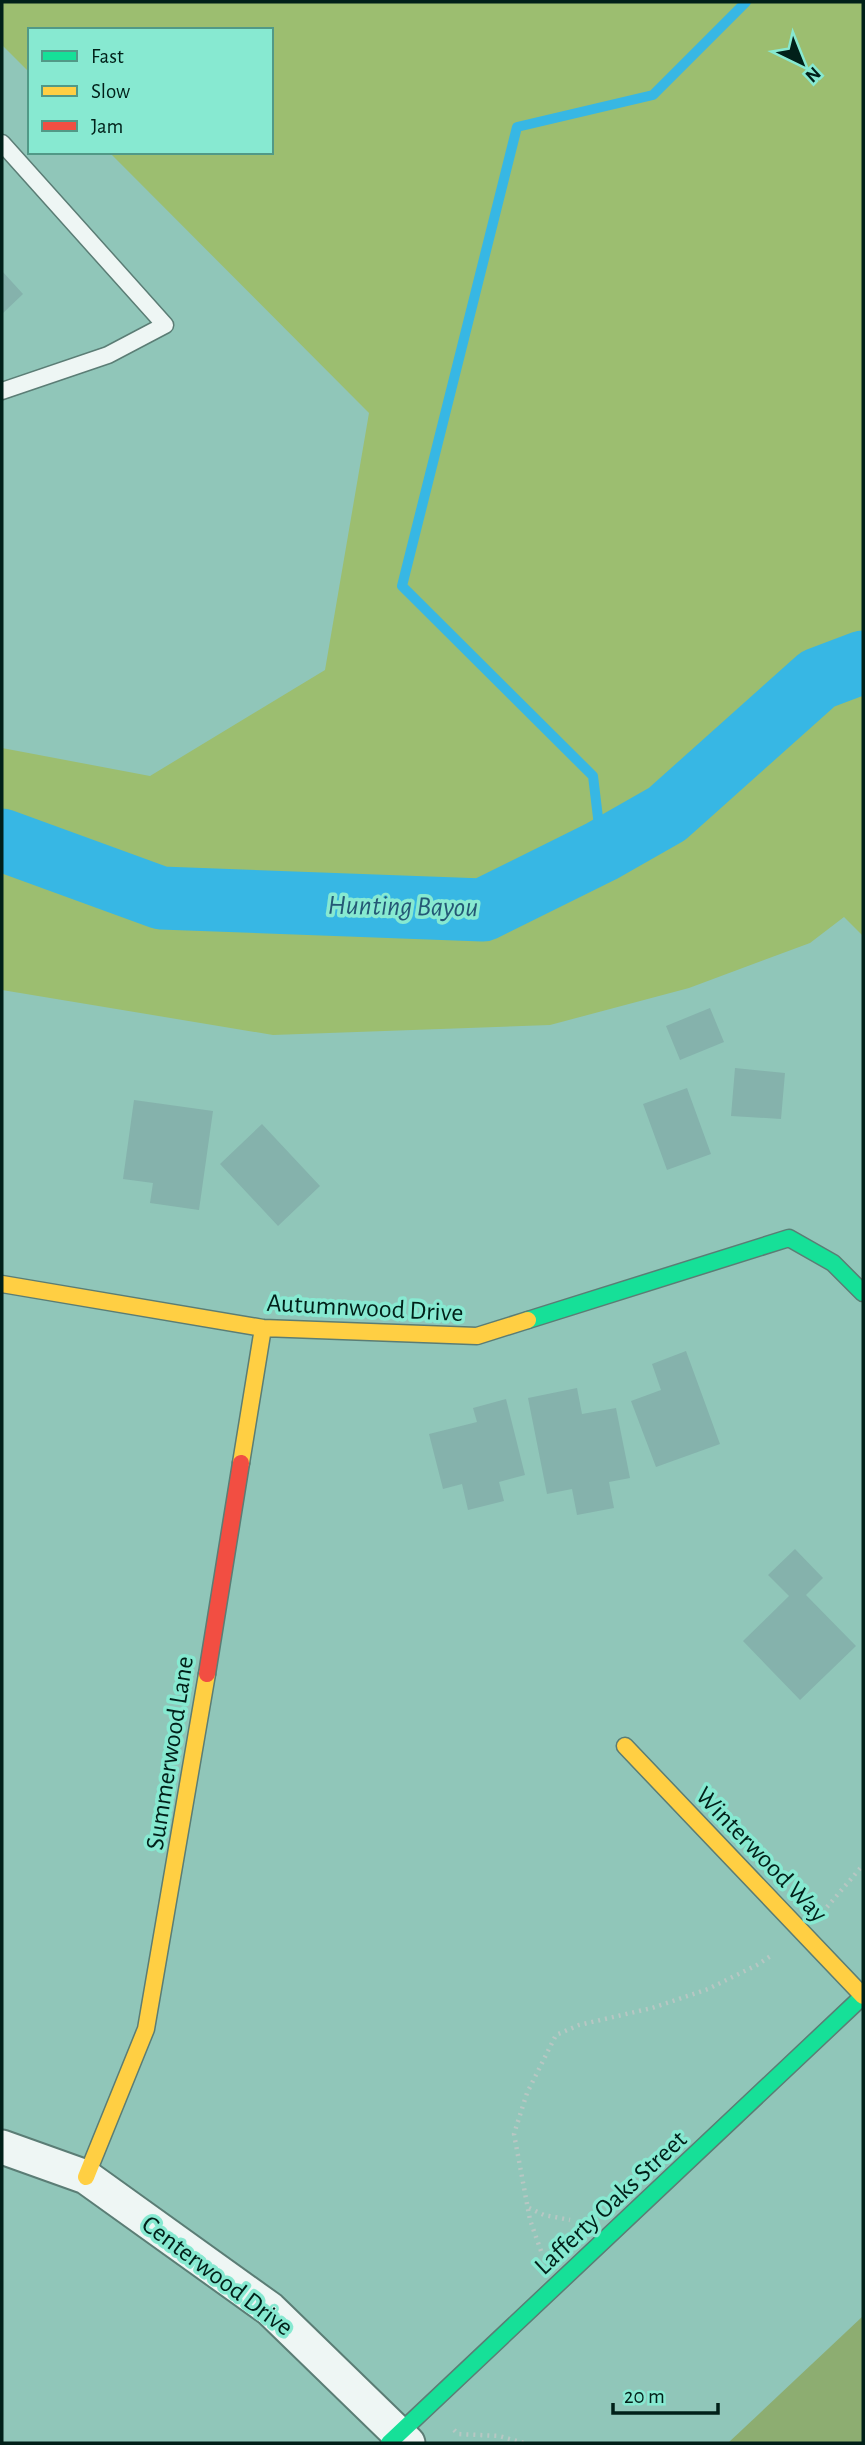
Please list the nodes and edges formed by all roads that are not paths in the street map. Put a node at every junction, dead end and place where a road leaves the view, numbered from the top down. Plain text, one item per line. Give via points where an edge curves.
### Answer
1 (2, 144) edge
2 (2, 391) edge
3 (2, 1284) edge
4 (863, 1293) edge
5 (263, 1328) junction
6 (625, 1746) dead end
7 (863, 1996) edge
8 (2, 2147) edge
9 (86, 2177) junction
10 (399, 2440) edge

1 - 2 lane via 165,325 108,355
3 - 5 street, Autumnwood Drive
4 - 5 street, Autumnwood Drive via 833,1263 789,1238 477,1336
5 - 9 street, Summerwood Lane via 146,2029
6 - 7 street, Winterwood Way
7 - 10 street, Lafferty Oaks Street via 430,2405
8 - 9 street, Centerwood Drive
9 - 10 street, Centerwood Drive via 270,2309

